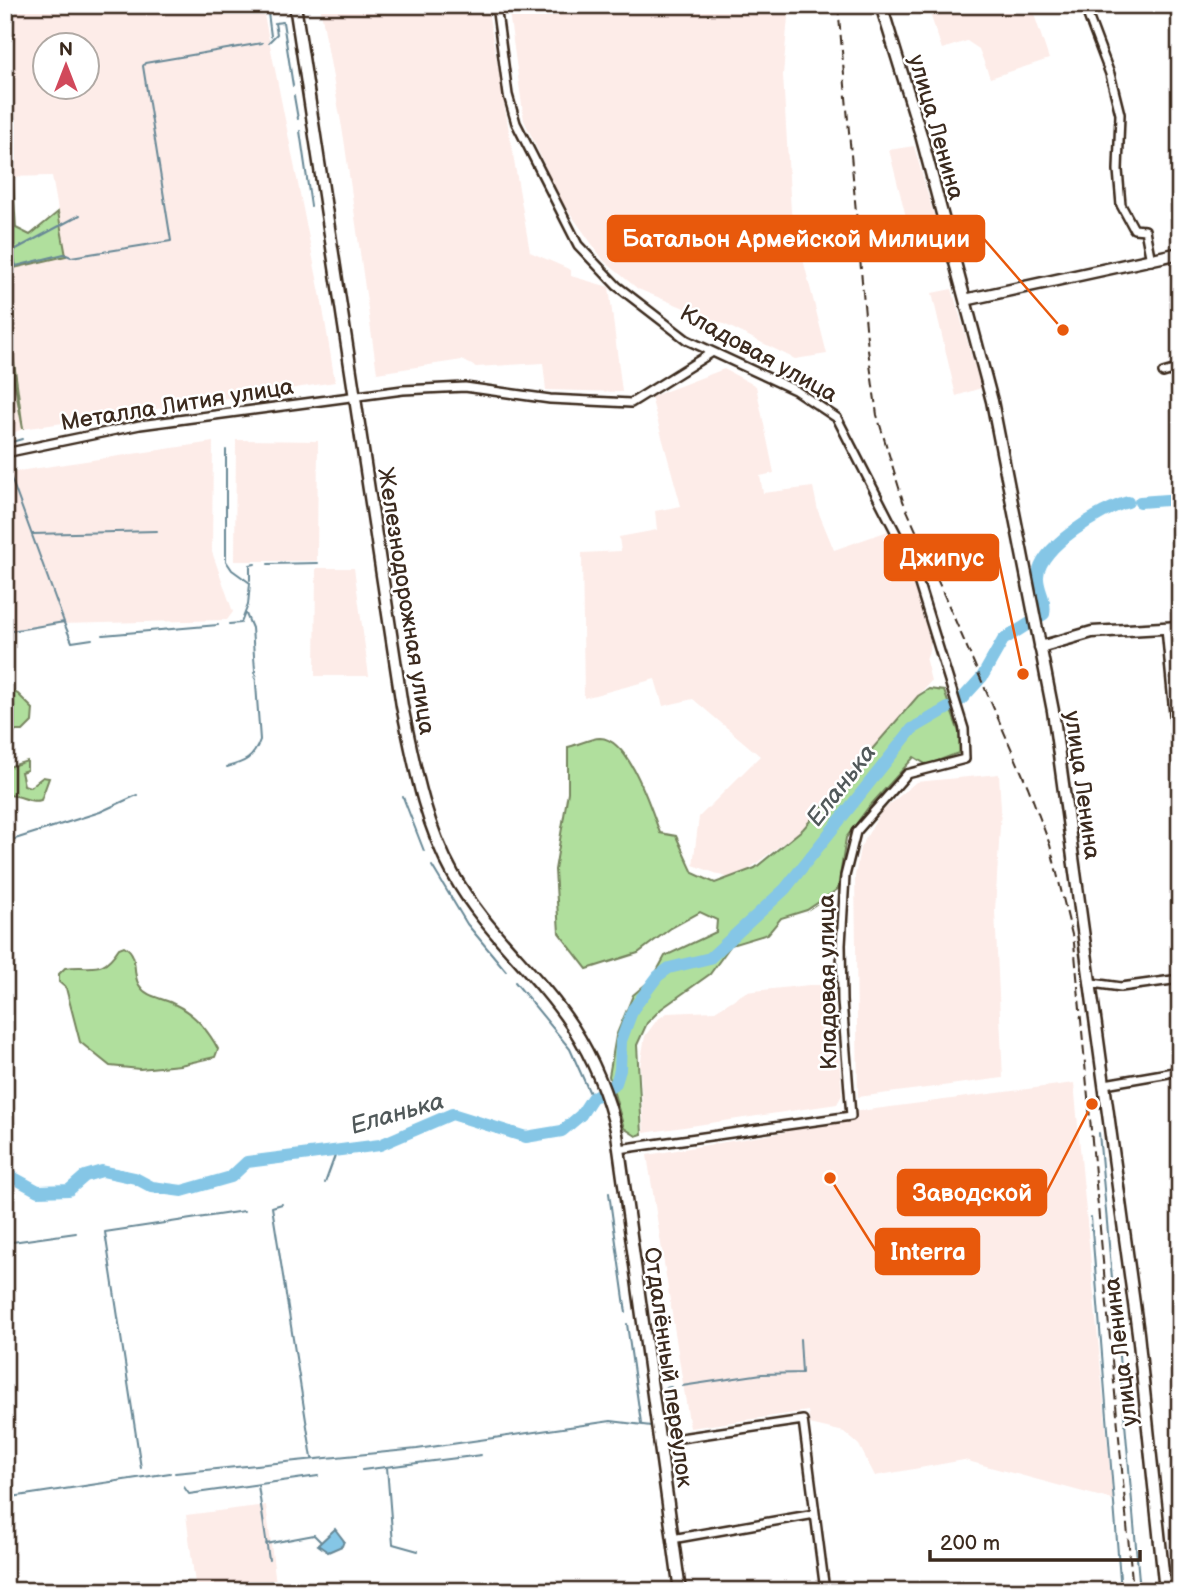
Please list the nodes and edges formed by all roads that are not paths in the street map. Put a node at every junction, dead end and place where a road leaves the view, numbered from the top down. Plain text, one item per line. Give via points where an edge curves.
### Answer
1 (295, 5) edge
2 (496, 5) edge
3 (881, 5) edge
4 (1084, 5) edge
5 (1180, 253) edge
6 (1151, 261) junction
7 (965, 300) junction
8 (711, 353) junction
9 (1180, 368) edge
10 (1163, 373) dead end
11 (355, 397) junction
12 (5, 453) edge
13 (1180, 627) edge
14 (1166, 628) junction
15 (1040, 647) junction
16 (1180, 779) edge
17 (1180, 979) edge
18 (1092, 983) junction
19 (1180, 1071) edge
20 (1105, 1084) junction
21 (619, 1149) junction
22 (660, 1441) junction
23 (815, 1514) junction
24 (672, 1539) junction
25 (824, 1583) dead end
26 (1166, 1589) edge
27 (680, 1591) edge

1 - 11 main road, Железнодорожная улица
2 - 8 street, Кладовая улица via 516,123 578,245 617,286
3 - 7 main road, улица Ленина
4 - 6 street via 1120,114 1121,205 1134,229 1145,230
5 - 6 main road
6 - 7 main road
7 - 15 main road, улица Ленина via 993,408
8 - 11 street, Металла Лития улица via 631,403 550,399 465,387
8 - 21 street, Кладовая улица via 795,390 837,418 914,568 964,729 965,760 907,774 856,832 845,876 841,945 851,1116
9 - 10 street
11 - 12 street, Металла Лития улица via 140,425
11 - 21 main road, Железнодорожная улица via 402,706 418,785 440,849 475,908 571,1024 598,1071
13 - 14 main road
14 - 15 main road via 1092,632
14 - 16 street
15 - 18 main road, улица Ленина
17 - 18 street via 1121,986
18 - 20 main road, улица Ленина
19 - 20 street
20 - 26 main road, улица Ленина via 1145,1385
21 - 22 main road, Отдалённый переулок
22 - 23 street via 803,1420
22 - 24 main road, Отдалённый переулок
23 - 24 street
23 - 25 street
24 - 27 main road, Отдалённый переулок

